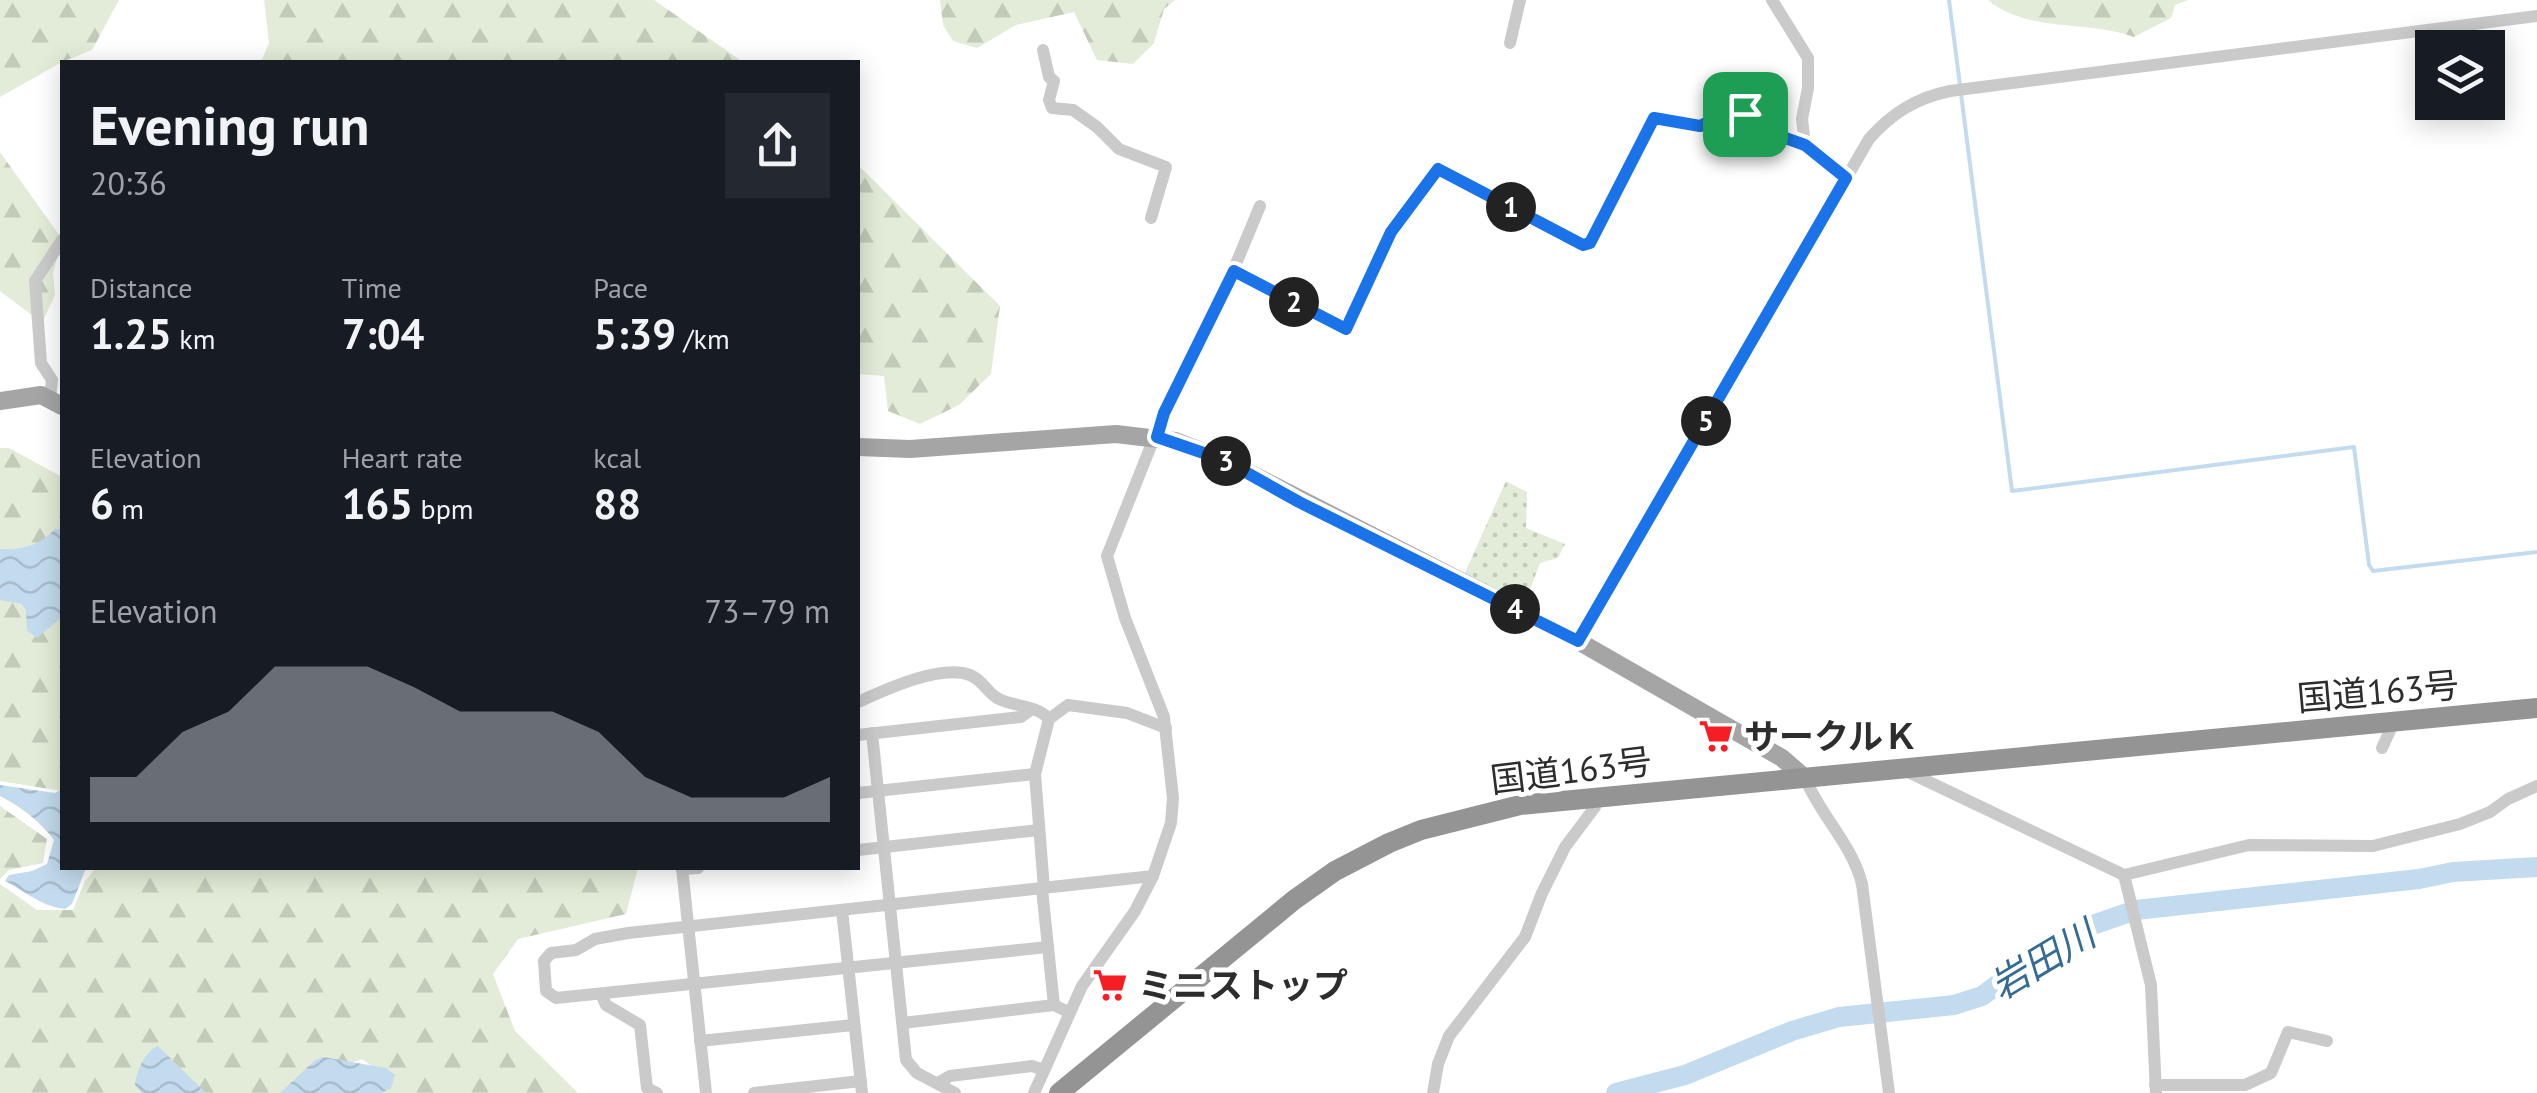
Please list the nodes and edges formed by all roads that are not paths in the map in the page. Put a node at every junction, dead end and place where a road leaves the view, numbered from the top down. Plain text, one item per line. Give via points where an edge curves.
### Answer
1 (1520, 0) edge
2 (1772, 0) edge
3 (2537, 16) edge
4 (1510, 43) dead end
5 (1043, 50) dead end
6 (1805, 145) junction
7 (1846, 178) junction
8 (1260, 206) dead end
9 (1151, 218) dead end
10 (60, 243) edge
11 (1234, 271) junction
12 (0, 400) edge
13 (56, 402) edge
14 (1157, 437) junction
15 (860, 448) edge
16 (1578, 641) junction
17 (860, 701) edge
18 (2537, 708) edge
19 (1032, 709) junction
20 (1049, 719) junction
21 (2394, 722) junction
22 (1166, 728) junction
23 (865, 734) edge
24 (2382, 748) dead end
25 (1902, 768) junction
26 (1035, 774) junction
27 (1804, 778) junction
28 (2537, 786) edge
29 (878, 791) junction
30 (860, 793) edge
31 (1597, 799) junction
32 (1038, 830) junction
33 (884, 847) junction
34 (860, 850) edge
35 (682, 870) edge
36 (2124, 875) junction
37 (1152, 876) junction
38 (1043, 889) junction
39 (890, 905) junction
40 (842, 910) junction
41 (688, 926) junction
42 (1048, 947) junction
43 (896, 963) junction
44 (848, 968) junction
45 (694, 984) junction
46 (601, 994) junction
47 (1061, 1008) junction
48 (903, 1023) junction
49 (854, 1025) junction
50 (2328, 1041) dead end
51 (700, 1042) junction
52 (1044, 1070) junction
53 (938, 1084) junction
54 (861, 1087) edge
55 (2155, 1089) edge
56 (657, 1093) edge
57 (706, 1093) edge
58 (754, 1093) edge
59 (955, 1093) edge
60 (1034, 1093) edge
61 (1059, 1093) edge
62 (1433, 1093) edge
63 (1889, 1093) edge

1 - 4 street
2 - 6 street via 1808,58
3 - 7 street via 1936,94 1888,120
5 - 9 street via 1054,86 1052,108 1072,110 1119,149 1166,167
6 - 7 street
6 - 11 street via 1736,112 1700,126 1654,118 1590,243 1583,245 1438,169 1391,232 1346,329
7 - 16 street
8 - 11 street
10 - 13 street via 36,281 40,363
11 - 14 street
12 - 13 main road via 30,394
14 - 15 main road
14 - 16 main road via 1224,460
14 - 22 street via 1107,556
16 - 27 main road via 1782,758
17 - 19 street via 907,682 957,673 982,682 996,698
18 - 21 highway, 国道163号
19 - 20 street
19 - 23 street via 1021,716
20 - 22 street via 1068,706 1127,713
20 - 26 street
21 - 24 street
21 - 25 highway, 国道163号
22 - 37 street via 1171,824
23 - 29 street
25 - 27 highway, 国道163号
25 - 36 street
26 - 29 street
26 - 32 street
27 - 31 highway, 国道163号
27 - 63 street via 1858,866
28 - 36 street via 2460,824 2374,846 2249,845
29 - 30 street
29 - 33 street
31 - 61 highway, 国道163号 via 1456,818 1357,859 1294,900
31 - 62 street via 1542,892 1525,938 1450,1036
32 - 33 street
32 - 38 street
33 - 34 street
33 - 39 street
35 - 41 street
36 - 55 street via 2151,985
37 - 38 street
37 - 47 street via 1135,910
38 - 39 street
38 - 42 street
39 - 40 street
39 - 43 street
40 - 41 street
40 - 44 street
41 - 45 street
41 - 46 street via 595,939 544,961 546,991 556,998
42 - 43 street
42 - 47 street
43 - 44 street
43 - 48 street
44 - 45 street
44 - 49 street
45 - 46 street
45 - 51 street
46 - 56 street via 606,1006 640,1026 647,1088
47 - 48 street
47 - 52 street
48 - 53 street via 910,1068
49 - 51 street
49 - 54 street
50 - 55 street via 2288,1032 2271,1073 2245,1085
51 - 57 street
52 - 53 street via 950,1076
52 - 60 street
53 - 59 street
54 - 58 street

